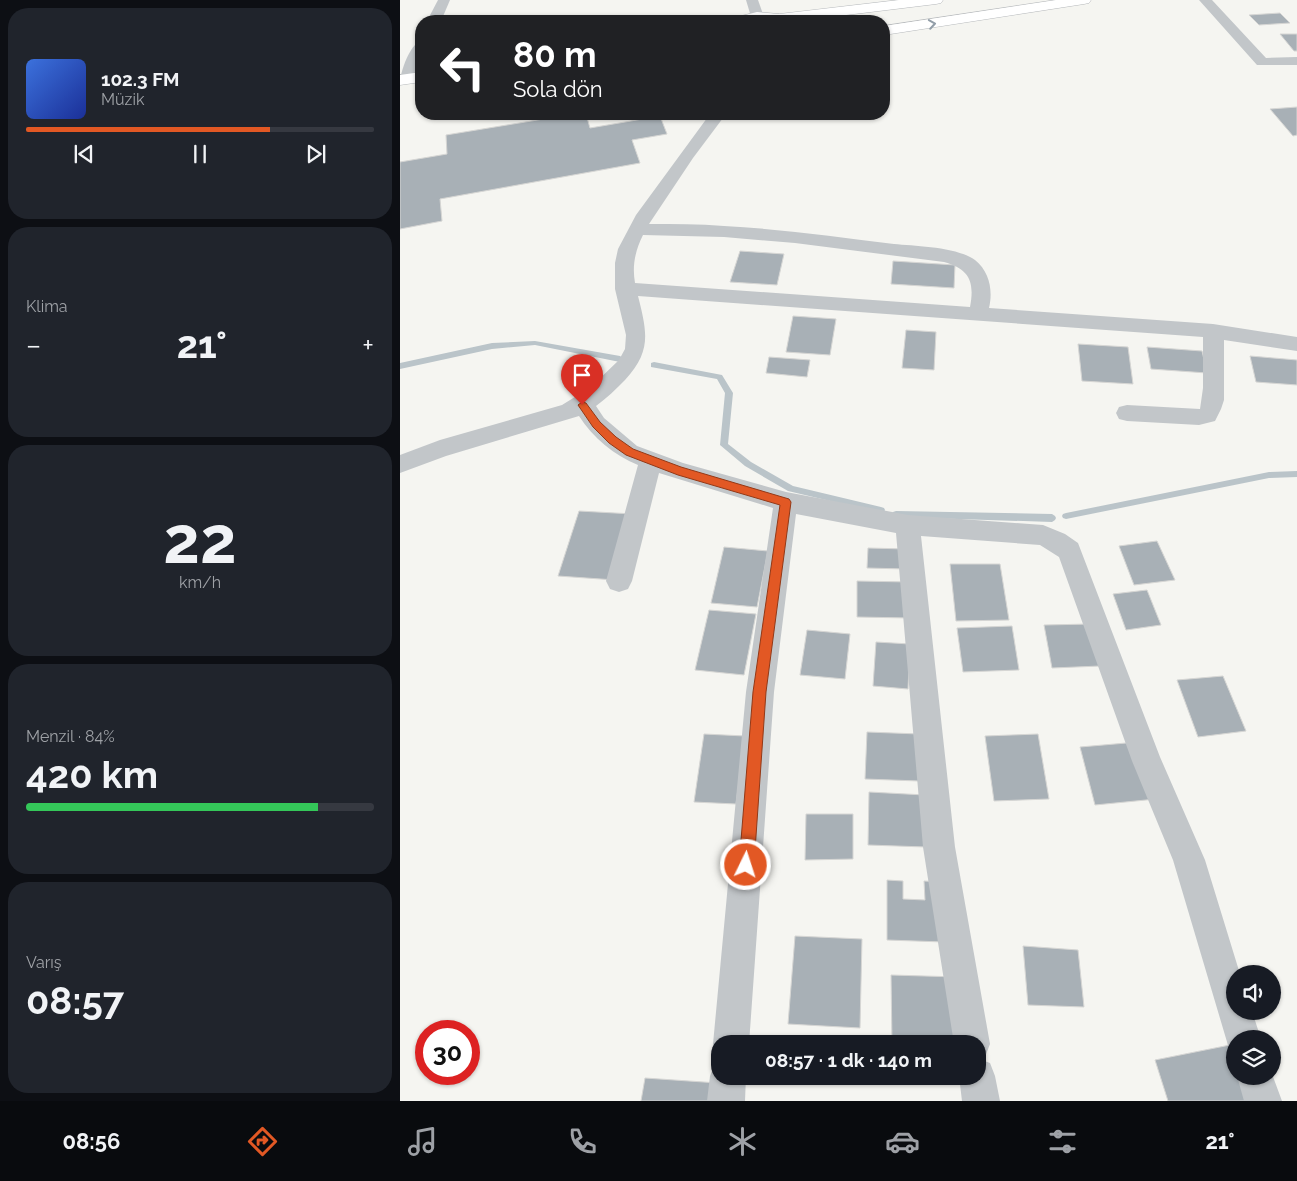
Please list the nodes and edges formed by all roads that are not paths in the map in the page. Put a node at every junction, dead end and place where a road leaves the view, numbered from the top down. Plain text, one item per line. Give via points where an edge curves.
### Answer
1 (444, 0) edge
2 (752, 0) edge
3 (936, 0) edge
4 (1084, 0) edge
5 (1205, 0) edge
6 (437, 15) edge
7 (756, 15) edge
8 (823, 15) edge
9 (890, 30) edge
10 (415, 56) edge
11 (1297, 61) edge
12 (415, 78) edge
13 (402, 80) edge
14 (713, 120) edge
15 (637, 229) junction
16 (625, 289) junction
17 (978, 313) junction
18 (1213, 331) junction
19 (1297, 344) edge
20 (582, 405) junction
21 (1127, 413) dead end
22 (652, 461) junction
23 (400, 464) edge
24 (786, 502) junction
25 (908, 525) junction
26 (619, 581) dead end
27 (1240, 1030) edge
28 (732, 1035) edge
29 (970, 1035) edge
30 (727, 1085) edge
31 (978, 1085) edge
32 (1258, 1085) edge
33 (726, 1101) edge
34 (981, 1101) edge
35 (1263, 1101) edge

1 - 6 street
2 - 7 street
3 - 8 highway
9 -> 4 highway
5 - 11 street via 1262,62
10 - 13 street
12 - 13 highway
14 - 15 street via 690,148
15 - 16 street via 626,250
15 - 17 street via 795,237 946,256 969,266 976,275 982,289
16 - 17 street via 968,315
16 - 20 street via 636,339 631,360 604,389
17 - 18 street
18 - 19 street
18 - 21 street via 1215,370 1210,411 1206,415
20 - 22 street via 619,446
20 - 23 street
22 - 24 street
22 - 26 street
24 - 25 street
24 - 28 street via 760,692
25 - 27 street via 1043,535 1069,551 1147,761 1189,860
25 - 29 street via 939,847
30 - 33 street
31 - 34 street
32 - 35 street

